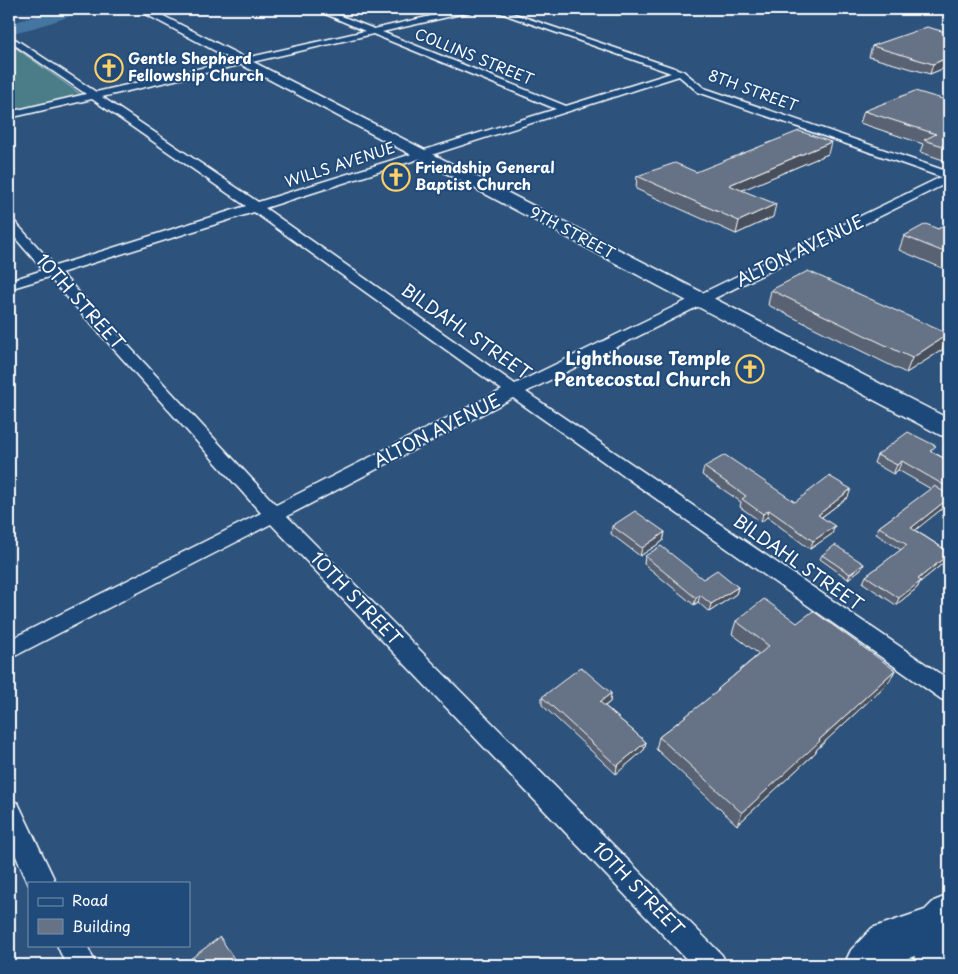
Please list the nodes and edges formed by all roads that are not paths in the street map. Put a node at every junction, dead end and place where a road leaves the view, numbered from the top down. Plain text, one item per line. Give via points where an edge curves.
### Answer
1 (142, 9) edge
2 (318, 9) edge
3 (472, 9) edge
4 (493, 9) edge
5 (373, 31) junction
6 (9, 38) edge
7 (241, 60) junction
8 (680, 73) junction
9 (93, 95) junction
10 (565, 109) junction
11 (9, 115) edge
12 (422, 154) junction
13 (949, 177) edge
14 (256, 207) junction
15 (9, 224) edge
16 (53, 271) junction
17 (9, 285) edge
18 (700, 300) junction
19 (514, 392) junction
20 (949, 429) edge
21 (273, 514) junction
22 (9, 650) edge
23 (949, 692) edge
24 (9, 812) edge
25 (42, 882) edge
26 (941, 937) edge
27 (72, 946) edge
28 (81, 965) edge
29 (712, 965) edge
30 (866, 965) edge

1 - 7 street, 9TH STREET
2 - 5 street, COLLINS STREET
3 - 5 street
4 - 8 street, 8TH STREET
5 - 7 street
5 - 10 street, COLLINS STREET
6 - 9 street, BILDAHL STREET
7 - 9 street
7 - 12 street, 9TH STREET
8 - 10 street, WILLS AVENUE
8 - 13 street, 8TH STREET via 700,90
9 - 11 street
9 - 14 street, BILDAHL STREET
10 - 12 street, WILLS AVENUE
12 - 14 street, WILLS AVENUE
12 - 18 street, 9TH STREET
13 - 18 street, ALTON AVENUE
14 - 16 street, WILLS AVENUE
14 - 19 street, BILDAHL STREET
15 - 16 street, 10TH STREET
16 - 17 street, WILLS AVENUE
16 - 21 street, 10TH STREET
18 - 19 street, ALTON AVENUE
18 - 20 street, 9TH STREET
19 - 21 street, ALTON AVENUE
19 - 23 street, BILDAHL STREET
21 - 22 street, ALTON AVENUE
21 - 29 street, 10TH STREET
24 - 25 street
26 - 30 street via 887,943
27 - 28 street

